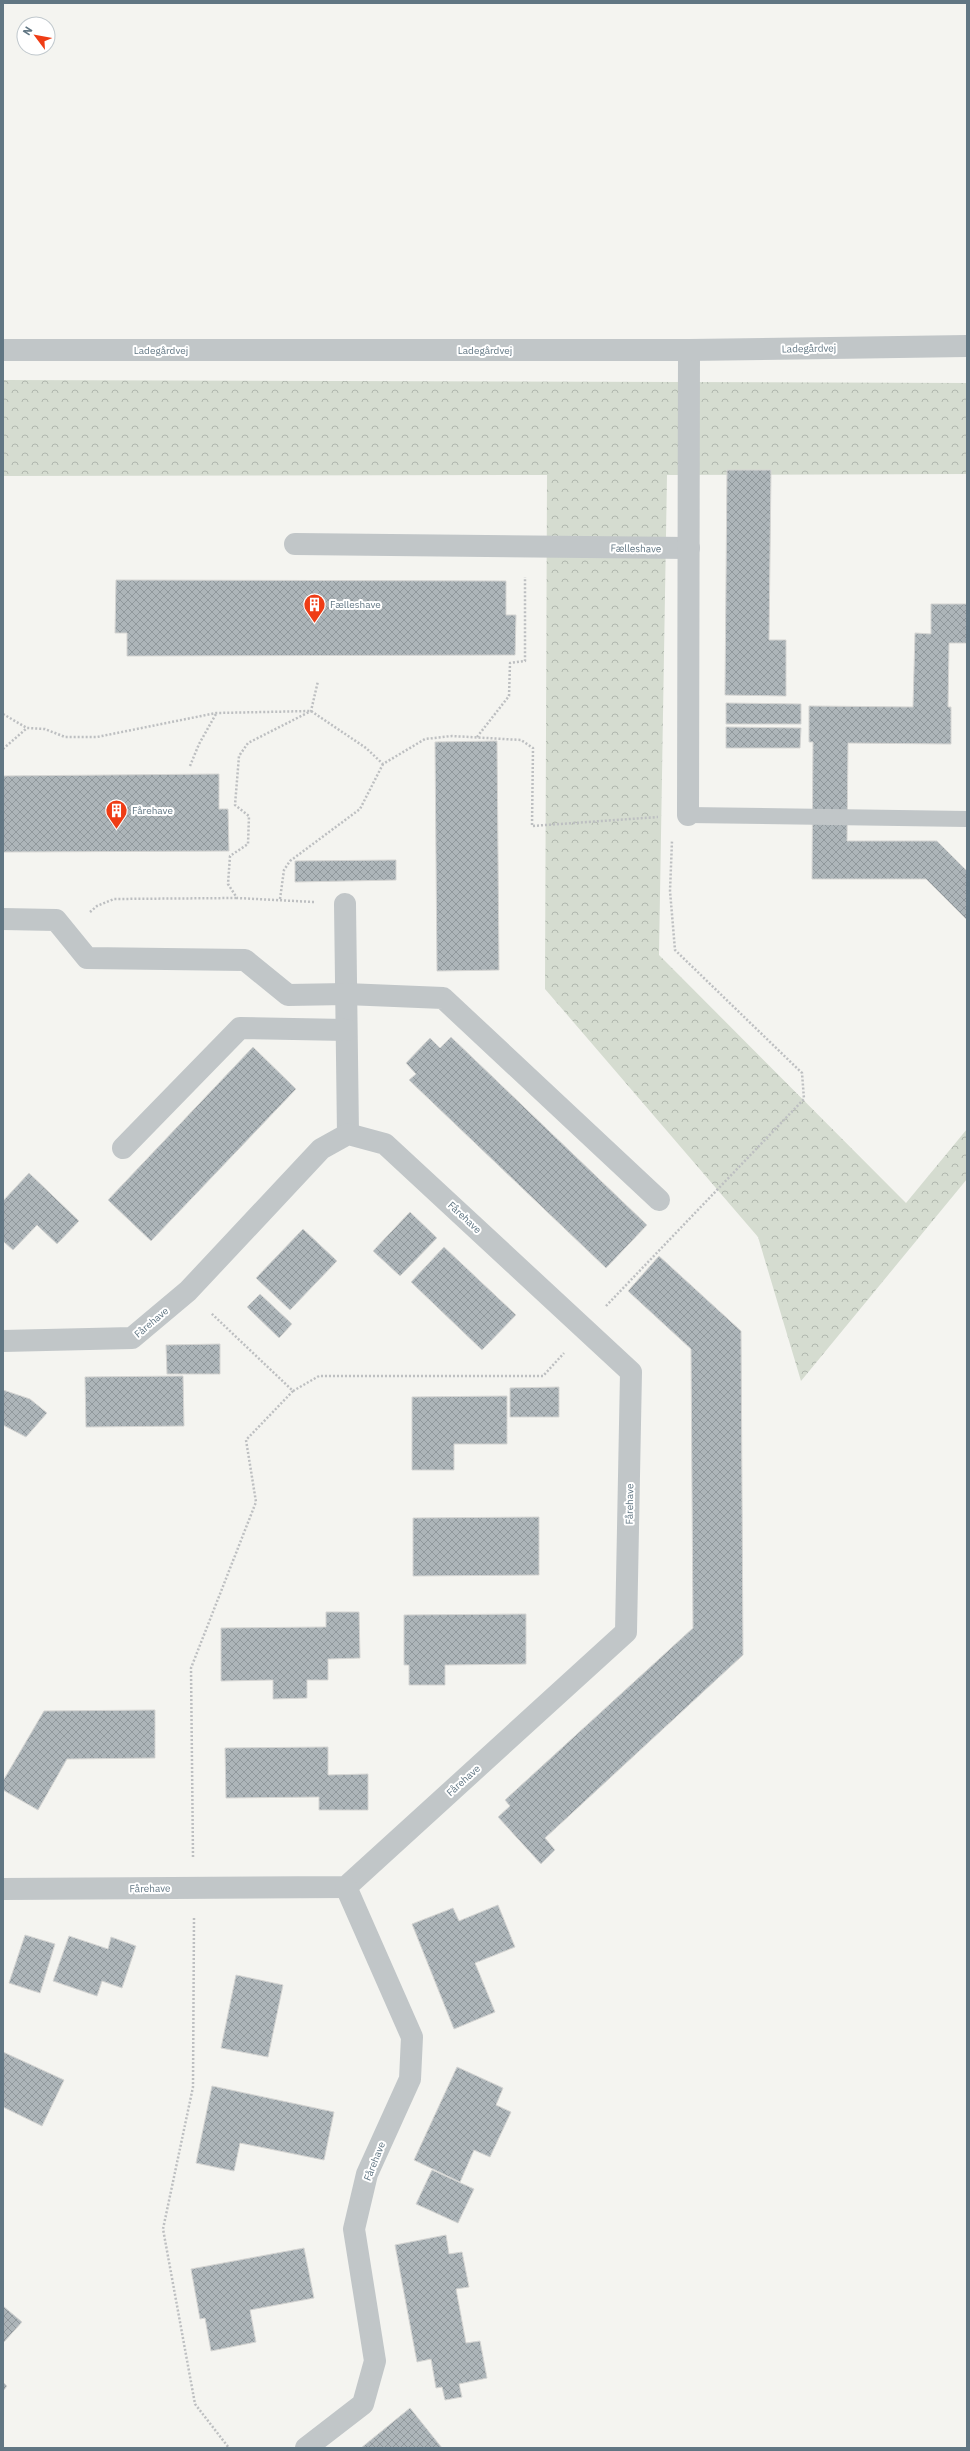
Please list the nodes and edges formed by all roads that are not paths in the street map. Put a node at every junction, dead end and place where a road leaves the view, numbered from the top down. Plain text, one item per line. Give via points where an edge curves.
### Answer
1 (967, 346) edge
2 (3, 350) edge
3 (689, 350) junction
4 (295, 544) dead end
5 (689, 548) junction
6 (688, 815) joint
7 (967, 819) edge
8 (345, 904) dead end
9 (3, 919) edge
10 (346, 994) junction
11 (346, 1030) junction
12 (348, 1134) junction
13 (123, 1148) dead end
14 (659, 1200) dead end
15 (3, 1341) edge
16 (346, 1887) junction
17 (3, 1889) edge
18 (306, 2448) edge

1 - 3 street, Ladegårdvej
2 - 3 street, Ladegårdvej
3 - 5 street
4 - 5 street, Fælleshave
5 - 6 street
6 - 7 lane
8 - 10 street
9 - 10 street via 56,920 87,958 245,960 288,995
10 - 11 street
10 - 14 street via 442,998
11 - 12 street
11 - 13 street via 240,1028
12 - 15 street, Fårehave via 321,1149 188,1291 132,1338
12 - 16 street, Fårehave via 385,1144 631,1372 626,1632
16 - 17 street, Fårehave
16 - 18 street, Fårehave via 412,2037 410,2080 367,2174 354,2229 375,2361 363,2404

